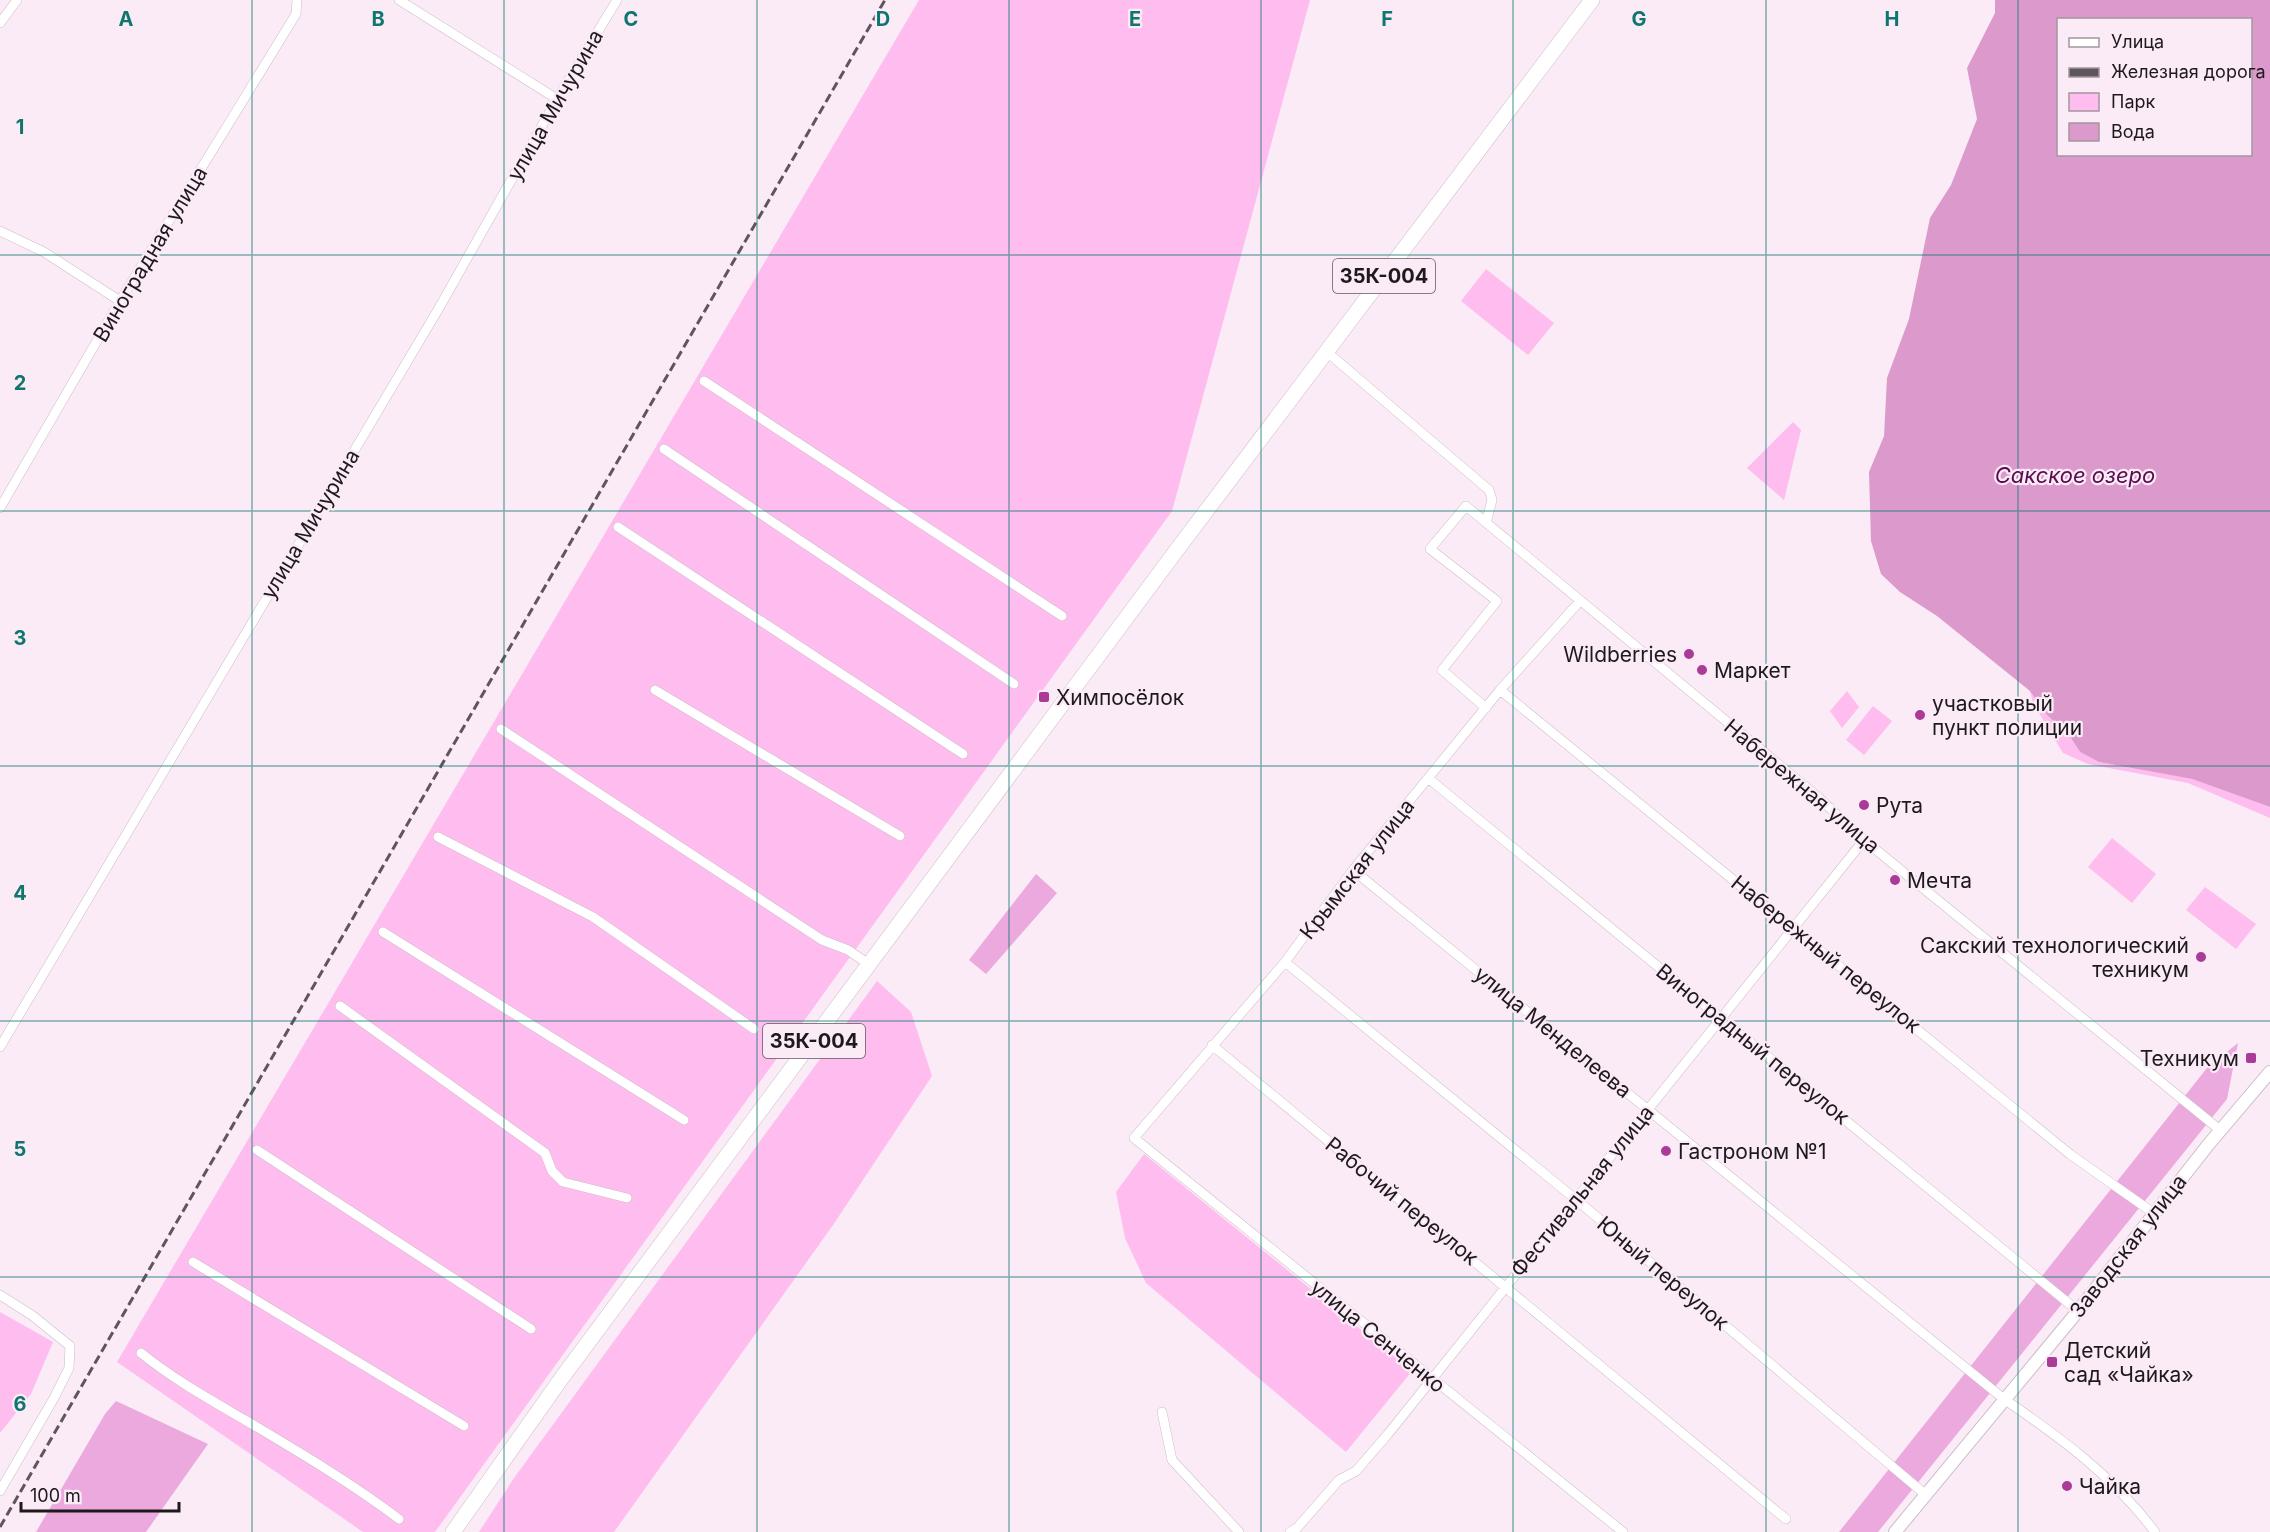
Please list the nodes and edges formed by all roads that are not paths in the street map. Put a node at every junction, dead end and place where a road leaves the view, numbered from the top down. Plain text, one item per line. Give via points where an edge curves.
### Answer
1 (17, 0) edge
2 (297, 0) edge
3 (617, 0) edge
4 (1592, 0) edge
5 (404, 1) edge
6 (0, 23) edge
7 (557, 99) junction
8 (0, 231) edge
9 (120, 302) junction
10 (1327, 352) junction
11 (704, 381) dead end
12 (664, 449) dead end
13 (0, 508) edge
14 (1486, 523) junction
15 (618, 527) dead end
16 (1580, 601) junction
17 (1062, 616) dead end
18 (1014, 684) dead end
19 (655, 690) dead end
20 (1500, 690) junction
21 (1486, 708) junction
22 (501, 729) dead end
23 (963, 754) dead end
24 (1428, 778) junction
25 (900, 836) dead end
26 (438, 837) dead end
27 (1864, 840) junction
28 (1353, 870) junction
29 (1794, 927) junction
30 (383, 932) dead end
31 (1285, 962) junction
32 (870, 965) junction
33 (340, 1006) dead end
34 (1720, 1018) junction
35 (754, 1029) dead end
36 (1212, 1046) junction
37 (0, 1047) edge
38 (2270, 1072) edge
39 (1647, 1109) junction
40 (684, 1120) dead end
41 (2220, 1130) junction
42 (1134, 1138) joint
43 (257, 1150) dead end
44 (627, 1198) dead end
45 (1575, 1199) junction
46 (2155, 1214) junction
47 (193, 1262) dead end
48 (1505, 1286) junction
49 (0, 1295) edge
50 (2078, 1311) junction
51 (531, 1329) dead end
52 (141, 1353) dead end
53 (1432, 1380) junction
54 (2004, 1399) junction
55 (1162, 1412) dead end
56 (464, 1426) dead end
57 (0, 1491) edge
58 (1926, 1495) junction
59 (399, 1519) dead end
60 (1785, 1519) dead end
61 (453, 1532) edge
62 (1239, 1532) edge
63 (1290, 1532) edge
64 (1623, 1532) edge
65 (1895, 1532) edge
66 (2155, 1532) edge

1 - 6 street
2 - 9 street, Виноградная улица via 296,14
3 - 7 street, улица Мичурина
4 - 10 main road, 35К-004
5 - 7 street
7 - 37 street, улица Мичурина via 439,308
8 - 9 street via 44,252
9 - 13 street, Виноградная улица
10 - 14 street via 1489,490 1492,500
10 - 32 main road, 35К-004
11 - 17 street
12 - 18 street
14 - 16 street, Набережная улица
14 - 21 street, Набережная улица via 1466,506 1430,549 1497,601 1442,670
15 - 23 street
16 - 20 street, Крымская улица
16 - 27 street, Набережная улица via 1818,797
19 - 25 street
20 - 21 street, Крымская улица
20 - 29 street, Набережный переулок
21 - 24 street, Крымская улица
22 - 32 street via 822,940 848,950
24 - 28 street, Крымская улица
24 - 34 street, Виноградный переулок
26 - 35 street via 593,917
27 - 29 street, Фестивальная улица
27 - 41 street, Набережная улица
28 - 31 street, Крымская улица
28 - 39 street, улица Менделеева
29 - 34 street, Фестивальная улица
29 - 46 street, Набережный переулок via 2071,1155
30 - 40 street
31 - 36 street, Крымская улица
31 - 45 street, Юный переулок
32 - 61 main road, 35К-004 via 561,1379
33 - 44 street via 545,1153 552,1172 563,1182
34 - 39 street, Фестивальная улица
34 - 50 street, Виноградный переулок
36 - 42 street, Крымская улица
36 - 48 street, Рабочий переулок
38 - 41 street, Заводская улица
39 - 45 street, Фестивальная улица
39 - 54 street, улица Менделеева
41 - 46 street, Заводская улица
42 - 53 street, улица Сенченко
43 - 51 street
45 - 48 street, Фестивальная улица
45 - 58 street, Юный переулок
46 - 50 street, Заводская улица
47 - 56 street
48 - 53 street, Фестивальная улица
48 - 60 street, Рабочий переулок
49 - 57 street via 70,1346 69,1368
50 - 54 street, Заводская улица
52 - 59 street via 166,1373 294,1449
53 - 63 street, Фестивальная улица via 1364,1464 1339,1480
53 - 64 street, улица Сенченко
54 - 58 street, Заводская улица
54 - 66 street, улица Менделеева via 2095,1465
55 - 62 street via 1172,1460
58 - 65 street, Заводская улица

